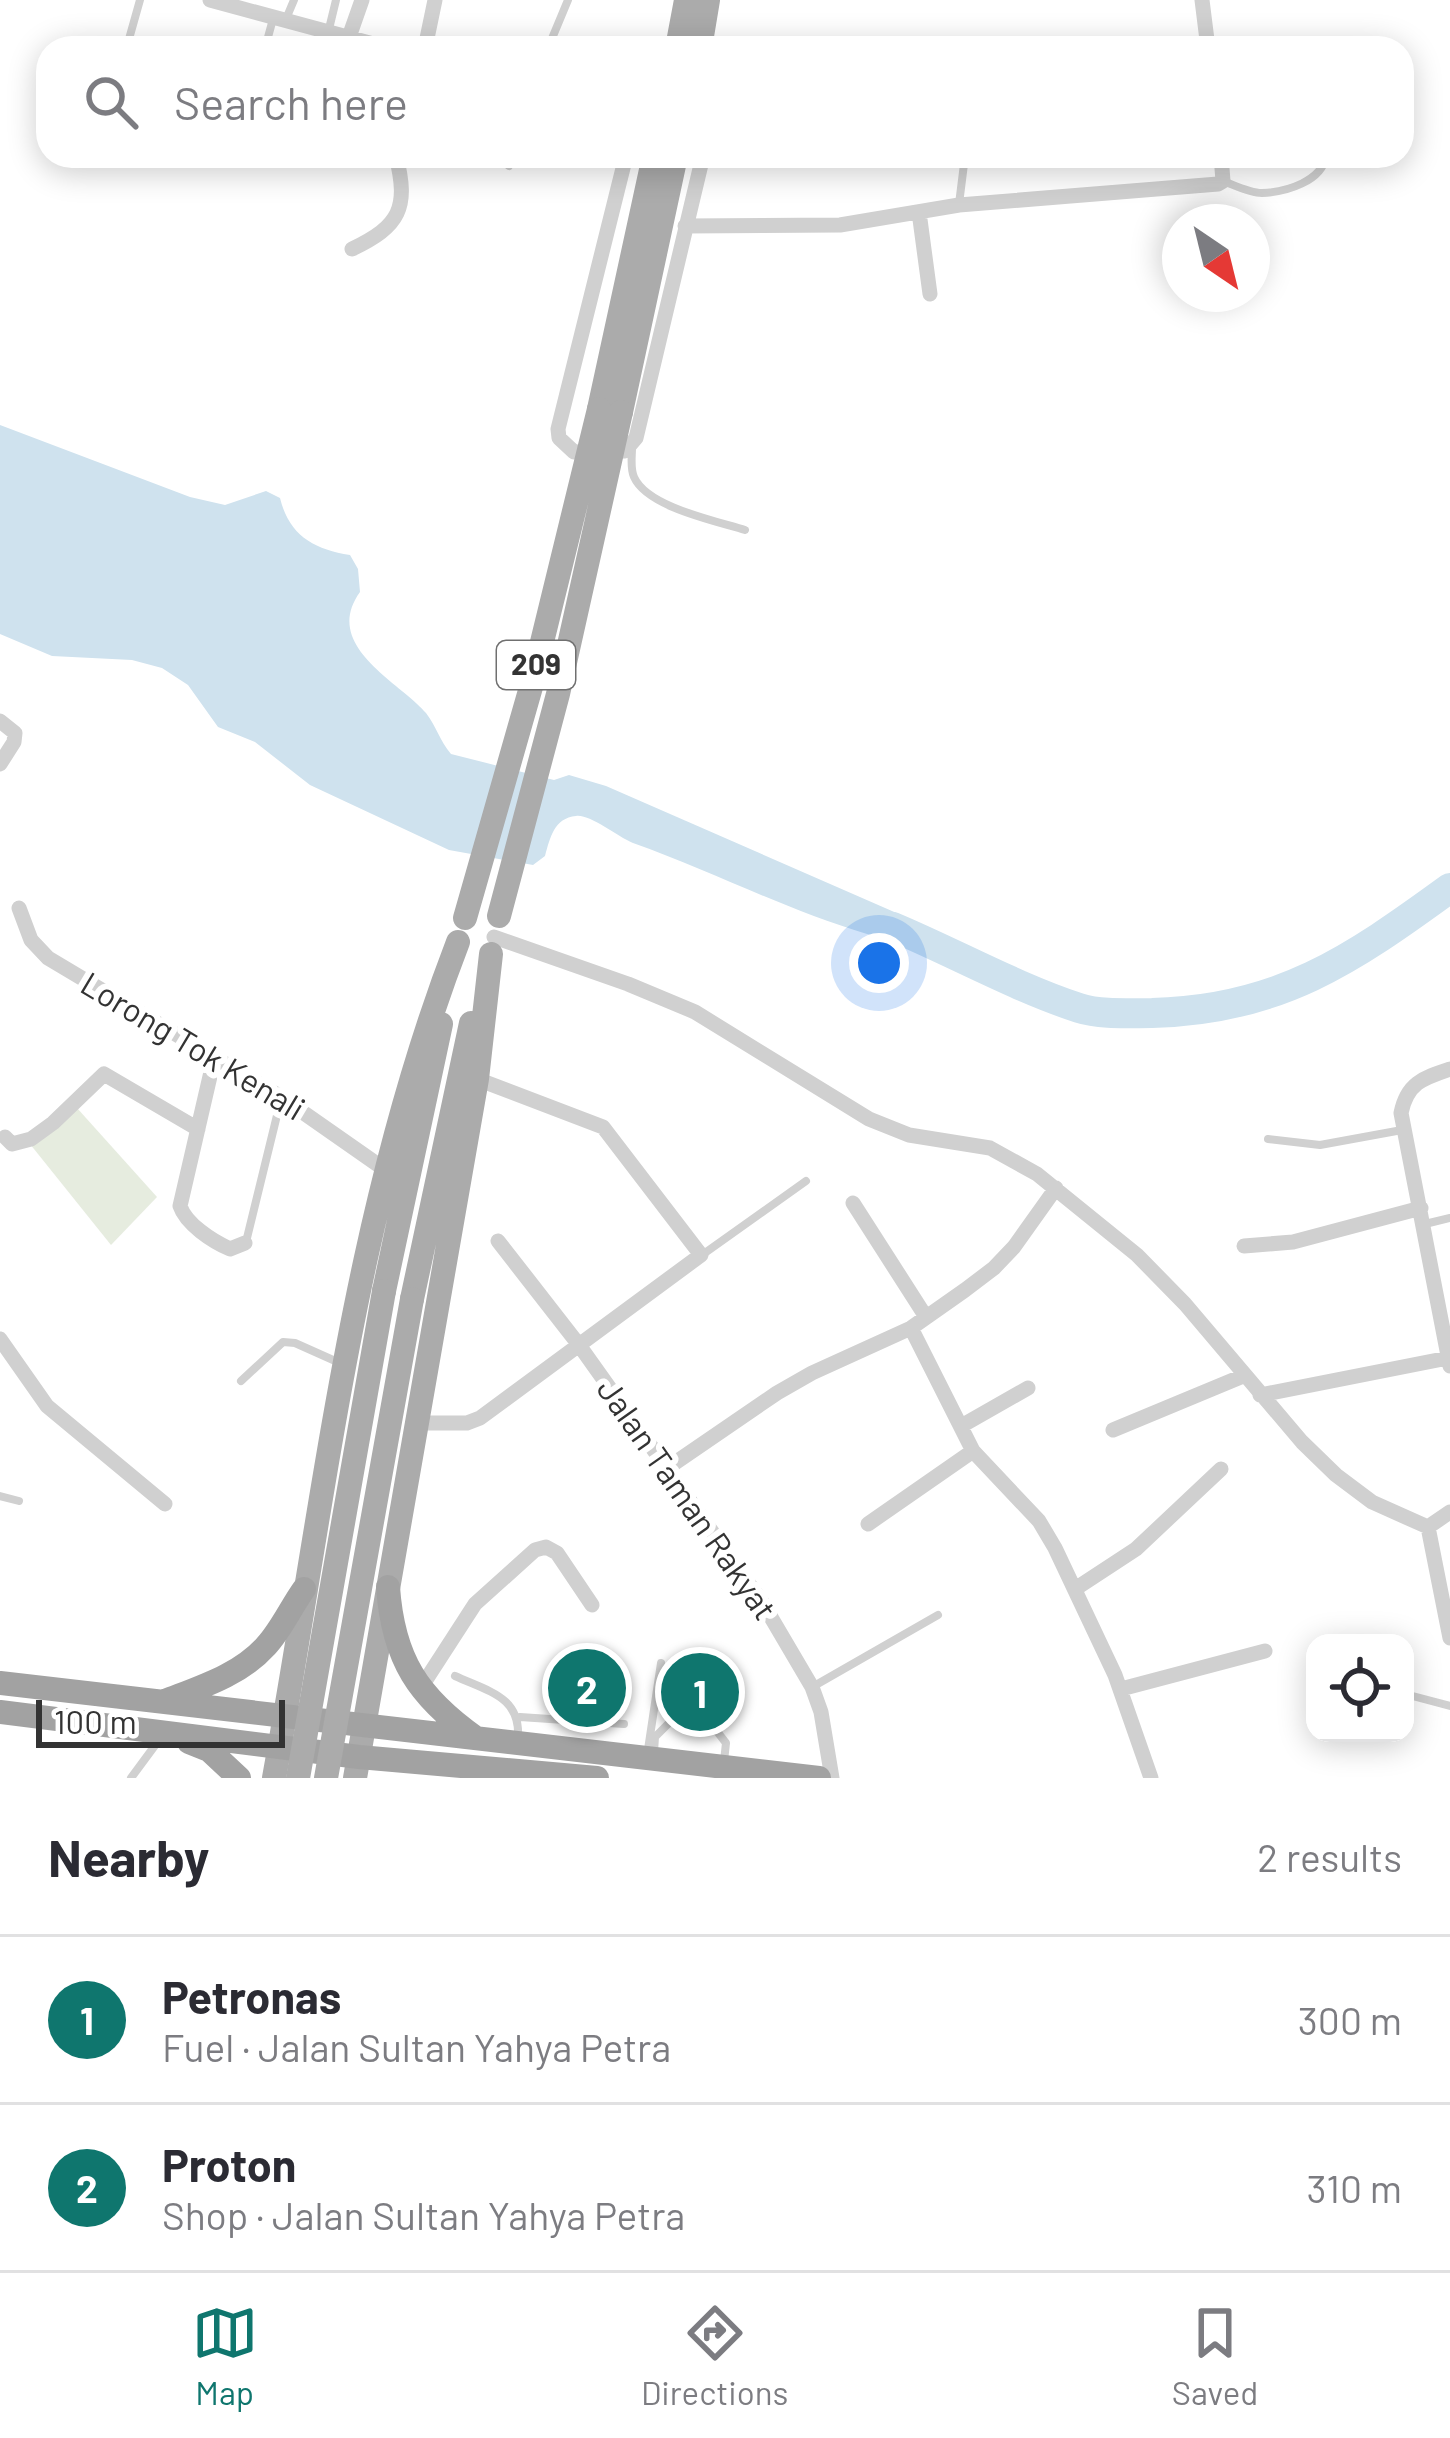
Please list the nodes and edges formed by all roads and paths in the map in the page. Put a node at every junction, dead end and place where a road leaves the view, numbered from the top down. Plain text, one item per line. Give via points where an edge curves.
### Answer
1 (140, 0) edge
2 (210, 0) edge
3 (294, 0) edge
4 (336, 0) edge
5 (362, 0) edge
6 (435, 0) edge
7 (568, 0) edge
8 (686, 0) edge
9 (708, 0) edge
10 (1202, 0) edge
11 (280, 19) junction
12 (328, 33) junction
13 (130, 36) edge
14 (271, 36) edge
15 (344, 36) edge
16 (349, 36) edge
17 (427, 36) edge
18 (553, 36) edge
19 (679, 36) edge
20 (702, 36) edge
21 (1206, 36) edge
22 (398, 168) edge
23 (623, 168) edge
24 (652, 168) edge
25 (673, 168) edge
26 (700, 168) edge
27 (964, 168) edge
28 (1222, 168) edge
29 (1324, 168) edge
30 (1223, 181) junction
31 (959, 206) junction
32 (920, 212) junction
33 (685, 226) junction
34 (352, 249) dead end
35 (930, 294) dead end
36 (610, 411) junction
37 (632, 446) junction
38 (745, 530) dead end
39 (0, 722) edge
40 (0, 764) edge
41 (19, 908) dead end
42 (462, 930) junction
43 (495, 936) junction
44 (214, 1059) junction
45 (1450, 1069) edge
46 (476, 1079) junction
47 (281, 1097) junction
48 (198, 1129) junction
49 (1403, 1129) junction
50 (5, 1137) dead end
51 (1268, 1139) dead end
52 (384, 1169) junction
53 (806, 1181) dead end
54 (1055, 1188) junction
55 (853, 1203) dead end
56 (1423, 1216) junction
57 (1450, 1218) edge
58 (498, 1241) dead end
59 (245, 1243) joint
60 (1244, 1246) dead end
61 (701, 1256) junction
62 (926, 1317) junction
63 (911, 1328) junction
64 (0, 1339) edge
65 (579, 1345) junction
66 (1449, 1362) edge
67 (343, 1364) junction
68 (1243, 1376) junction
69 (241, 1381) dead end
70 (1028, 1388) dead end
71 (1260, 1395) junction
72 (416, 1423) junction
73 (962, 1425) junction
74 (1113, 1430) dead end
75 (974, 1451) junction
76 (666, 1469) junction
77 (1221, 1469) dead end
78 (0, 1496) edge
79 (19, 1501) dead end
80 (165, 1504) dead end
81 (1450, 1512) edge
82 (868, 1524) dead end
83 (1429, 1527) junction
84 (388, 1587) junction
85 (1075, 1588) junction
86 (304, 1589) junction
87 (592, 1605) dead end
88 (938, 1615) dead end
89 (299, 1622) junction
90 (1450, 1639) edge
91 (379, 1644) junction
92 (1265, 1651) dead end
93 (661, 1663) dead end
94 (455, 1676) dead end
95 (0, 1683) edge
96 (812, 1687) junction
97 (420, 1689) junction
98 (1121, 1689) junction
99 (1414, 1696) edge
100 (163, 1702) junction
101 (1450, 1706) edge
102 (0, 1712) edge
103 (284, 1716) junction
104 (520, 1718) junction
105 (624, 1724) dead end
106 (365, 1726) junction
107 (165, 1733) junction
108 (479, 1739) junction
109 (517, 1744) junction
110 (279, 1747) junction
111 (650, 1759) junction
112 (471, 1766) junction
113 (357, 1767) edge
114 (724, 1767) junction
115 (546, 1775) edge
116 (131, 1778) edge
117 (239, 1778) edge
118 (274, 1778) edge
119 (298, 1778) edge
120 (326, 1778) edge
121 (416, 1778) edge
122 (597, 1778) edge
123 (819, 1778) edge
124 (832, 1778) edge
125 (1151, 1778) edge

1 - 13 lane
2 - 11 street
3 - 11 lane
4 - 12 lane
5 - 16 street
6 - 17 street
7 - 18 lane
8 - 19 main road
9 - 20 main road
10 - 21 street
11 - 12 street
11 - 14 lane
12 - 15 street
22 - 34 street via 403,190 390,227
23 - 37 street via 558,429 574,452
24 - 36 main road, 209
25 - 36 main road, 209
26 - 33 street
27 - 31 lane
28 - 30 street
29 - 30 lane via 1315,179 1261,193
30 - 31 street
31 - 32 street
32 - 33 street via 840,226
32 - 35 street
33 - 37 street
36 - 42 main road, 209, bridge
36 - 43 main road, 209, bridge via 558,694
37 - 38 lane via 638,484 673,508
39 - 40 street via 15,733
41 - 44 street, Lorong Tok Kenali via 48,958
42 - 52 main road
42 - 119 main road, 209, bridge via 384,1291
43 - 46 main road
43 - 54 street via 695,1012 869,1120 909,1136 990,1148
43 - 120 main road, 209, bridge via 412,1299
44 - 47 street, Lorong Tok Kenali
44 - 48 street
45 - 49 street via 1419,1079 1404,1094
46 - 61 street via 603,1126
46 - 72 main road
47 - 52 street, Lorong Tok Kenali
47 - 59 lane
48 - 50 street via 104,1074 31,1139 12,1144
48 - 59 street via 181,1211 222,1245
49 - 51 lane via 1320,1145
49 - 56 street
52 - 67 main road
53 - 61 lane
54 - 62 street via 994,1268
54 - 68 street via 1137,1255
55 - 62 street
56 - 57 lane
56 - 60 street
56 - 66 street
58 - 65 street, Jalan Taman Rakyat
61 - 65 street
62 - 63 street
63 - 73 street
63 - 76 street via 812,1372
64 - 80 street via 47,1406
65 - 72 street via 480,1418
65 - 76 street, Jalan Taman Rakyat
66 - 71 street
67 - 69 lane via 283,1342
67 - 86 main road
68 - 71 street
68 - 74 street
70 - 73 street
71 - 83 street via 1336,1475
72 - 84 main road
73 - 75 street
75 - 82 street
75 - 85 street via 1039,1520
76 - 96 street, Jalan Taman Rakyat
77 - 85 street via 1136,1549
78 - 79 lane
81 - 83 street
83 - 90 street
84 - 91 main road
84 - 97 highway via 395,1637
85 - 98 street
86 - 89 main road
86 - 100 highway via 249,1662
87 - 97 street via 557,1553 536,1550 475,1604
88 - 96 lane
89 - 91 main road via 345,1661 358,1663
89 - 103 main road
91 - 106 main road
92 - 98 street
93 - 111 lane
94 - 104 lane via 514,1706
95 - 100 highway
96 - 124 street, Jalan Taman Rakyat
97 - 108 highway
98 - 125 street
99 - 101 lane
100 - 103 highway
102 - 107 highway
103 - 106 highway
103 - 110 main road
104 - 105 lane
104 - 109 lane
106 - 108 highway
106 - 113 main road
107 - 110 highway
107 - 116 lane
107 - 117 highway via 209,1750
108 - 109 highway
109 - 111 highway
110 - 113 highway
110 - 118 main road
111 - 114 highway
111 - 114 lane via 664,1725 710,1721 726,1743
112 - 113 highway
112 - 115 highway
112 - 121 highway
114 - 123 highway
115 - 122 highway

